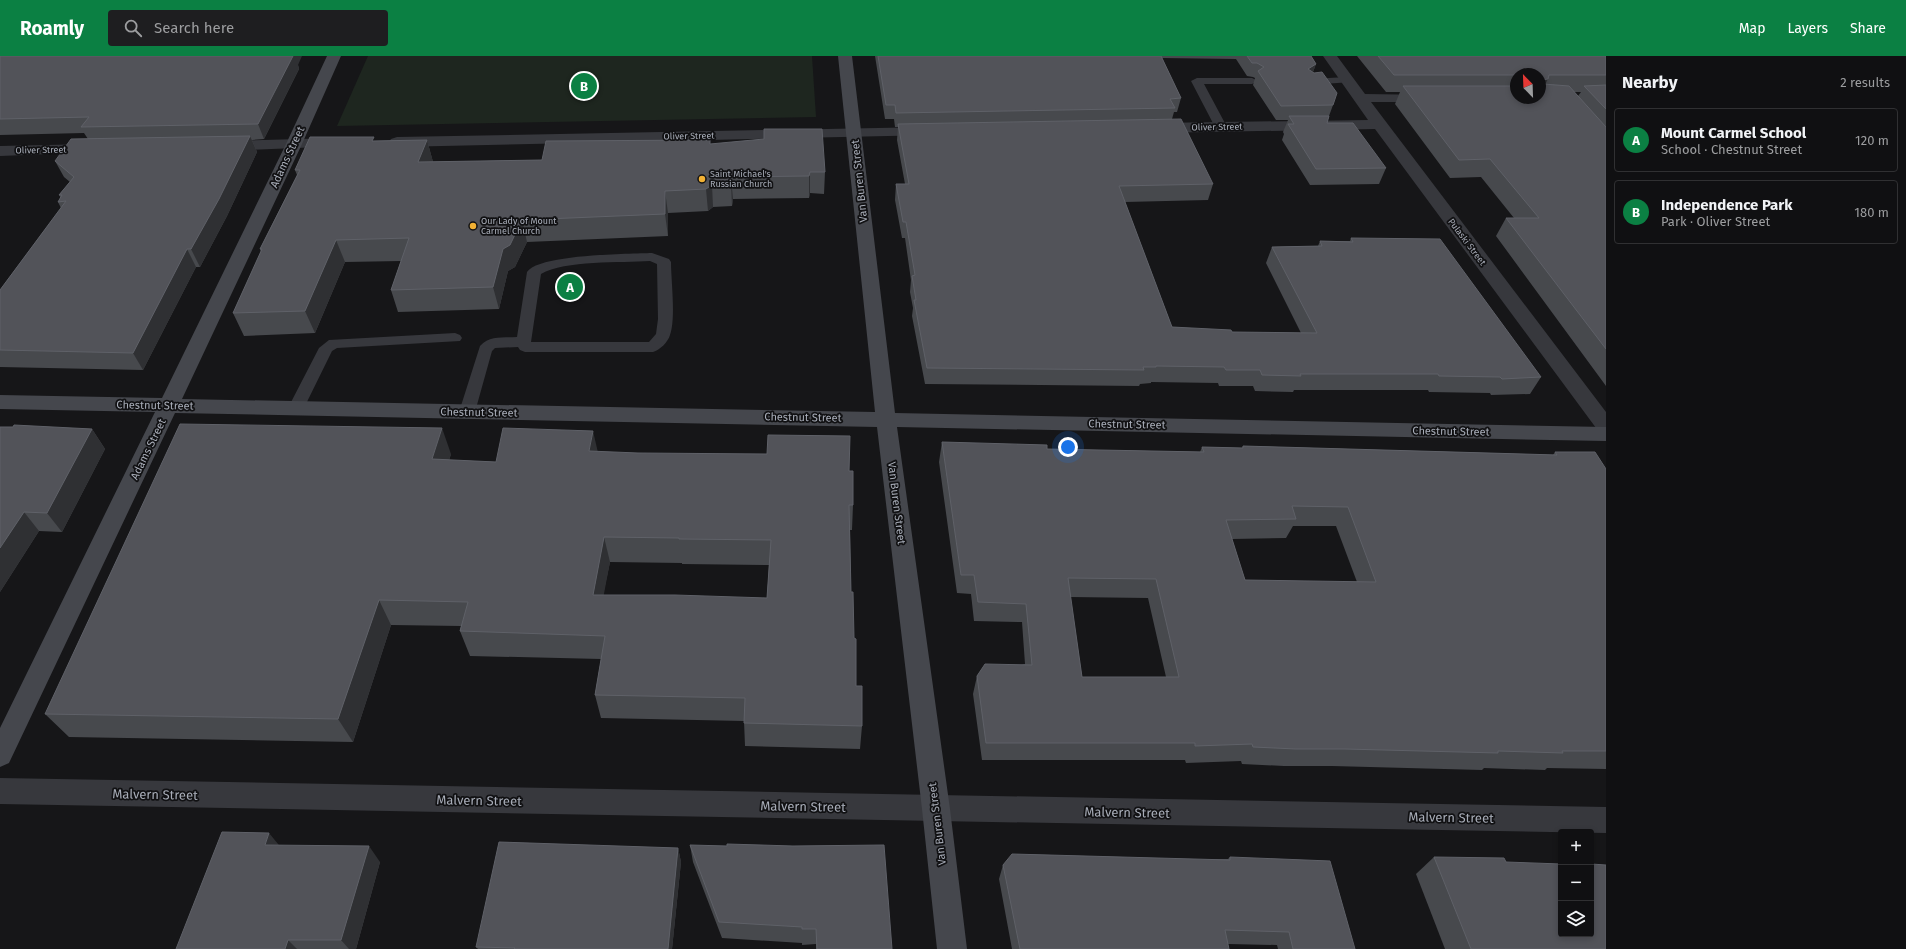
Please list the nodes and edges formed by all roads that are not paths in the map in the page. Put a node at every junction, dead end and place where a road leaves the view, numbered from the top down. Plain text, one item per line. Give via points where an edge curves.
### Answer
1 (334, 56) edge
2 (845, 56) edge
3 (1330, 56) edge
4 (1347, 80) junction
5 (1252, 81) dead end
6 (1310, 82) edge
7 (1360, 98) junction
8 (1439, 98) edge
9 (1379, 124) junction
10 (1221, 127) junction
11 (1142, 128) edge
12 (943, 131) edge
13 (853, 133) junction
14 (382, 142) edge
15 (350, 143) edge
16 (294, 144) junction
17 (211, 146) edge
18 (110, 149) edge
19 (0, 151) edge
20 (455, 338) dead end
21 (524, 342) junction
22 (0, 402) edge
23 (169, 405) junction
24 (296, 408) junction
25 (467, 412) junction
26 (886, 419) junction
27 (1606, 427) edge
28 (1606, 434) edge
29 (0, 755) edge
30 (0, 791) edge
31 (936, 809) junction
32 (1606, 820) edge
33 (952, 949) edge

1 - 16 street, Adams Street
2 - 13 street, Van Buren Street
3 - 4 street, Pulaski Street
4 - 6 lane
4 - 7 street, Pulaski Street
5 - 10 lane via 1197,81
7 - 8 street
7 - 9 street, Pulaski Street
9 - 10 street, Oliver Street
9 - 27 street, Pulaski Street
10 - 11 street, Oliver Street
12 - 13 street, Oliver Street
13 - 14 street, Oliver Street
13 - 26 street, Van Buren Street
15 - 16 street
16 - 17 street
16 - 23 street, Adams Street
18 - 19 street, Oliver Street
20 - 24 lane via 334,343 326,348
21 - 21 lane via 534,272 538,268 554,263 652,257 664,262 663,335 653,346 525,347
21 - 25 lane via 491,343 485,350
22 - 23 street, Chestnut Street
23 - 24 street, Chestnut Street
23 - 29 street, Adams Street
24 - 25 street, Chestnut Street
25 - 26 street, Chestnut Street
26 - 28 street, Chestnut Street
26 - 31 street, Van Buren Street
30 - 31 street, Malvern Street
31 - 32 street, Malvern Street
31 - 33 street, Van Buren Street

